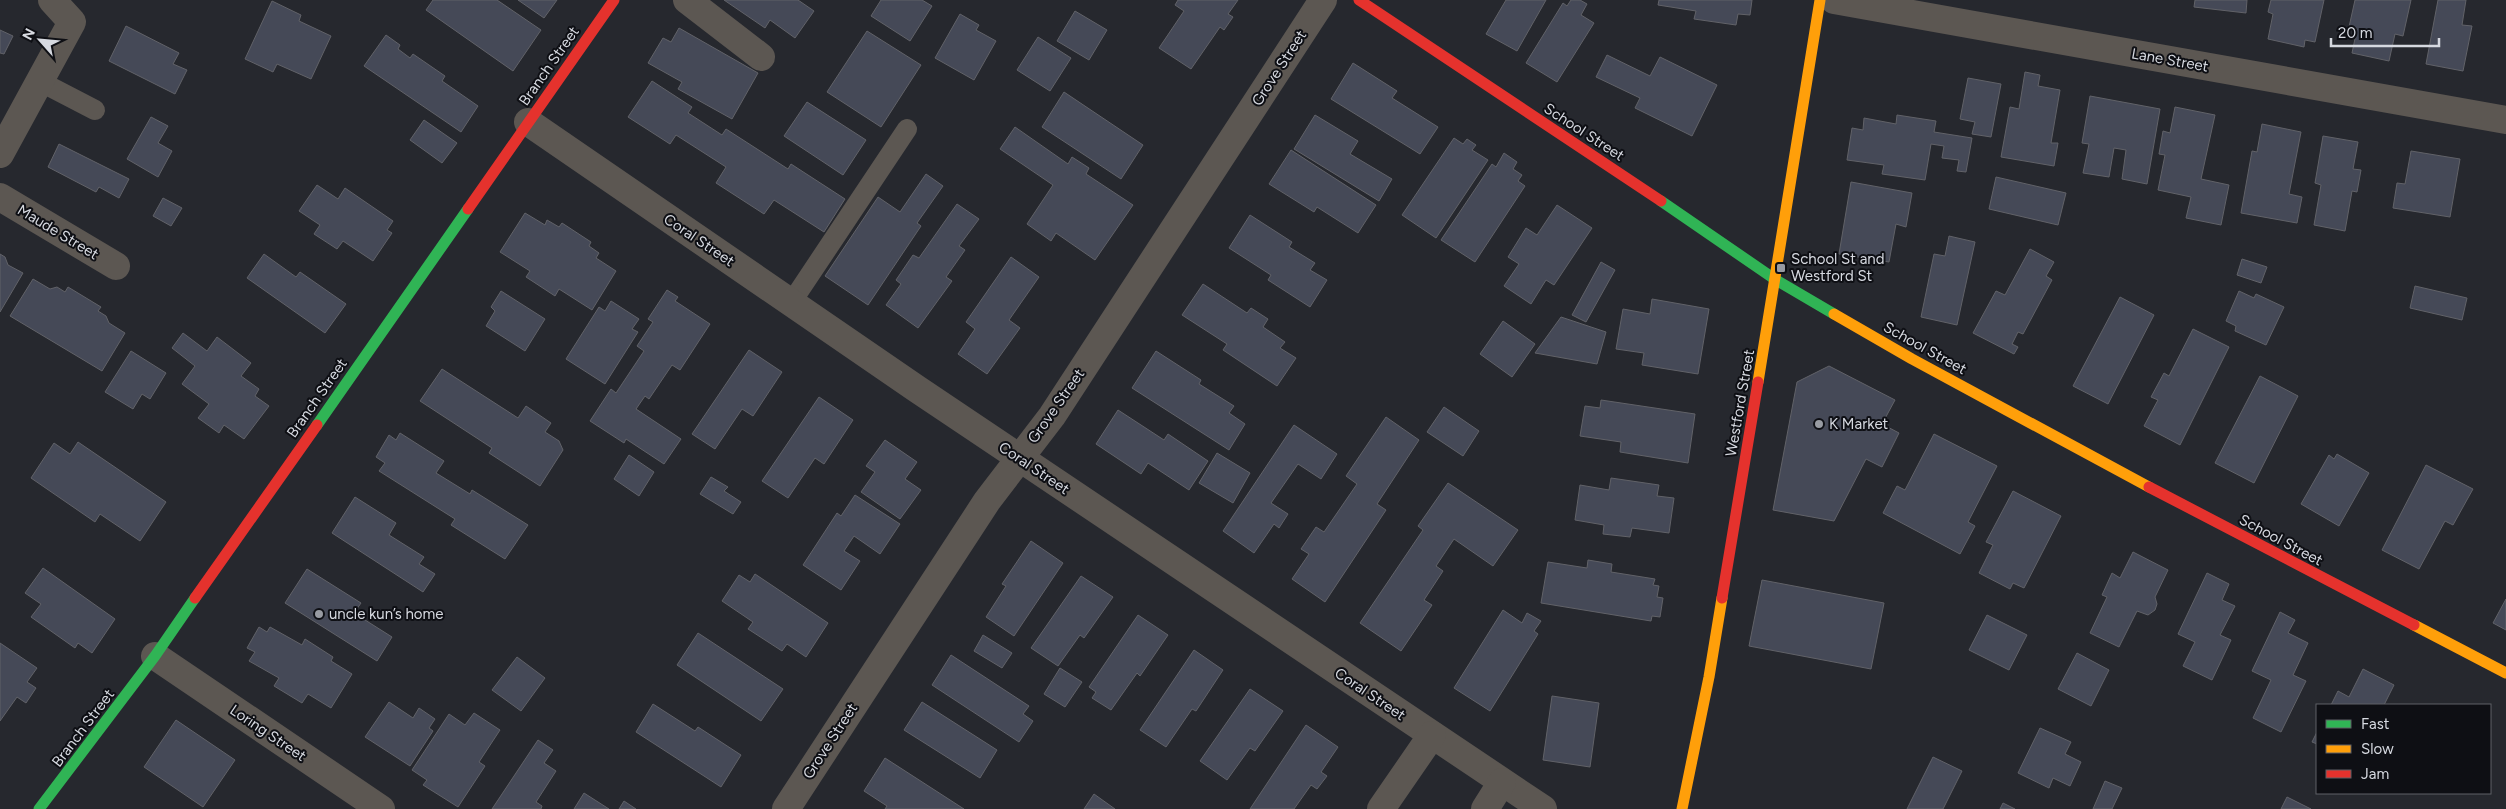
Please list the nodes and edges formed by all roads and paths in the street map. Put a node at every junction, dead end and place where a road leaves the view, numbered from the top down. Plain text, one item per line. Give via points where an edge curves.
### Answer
1 (52, 0) edge
2 (614, 0) edge
3 (687, 0) edge
4 (1323, 0) edge
5 (1359, 0) edge
6 (1820, 0) edge
7 (1834, 0) edge
8 (761, 58) dead end
9 (41, 82) junction
10 (95, 110) dead end
11 (2506, 120) edge
12 (528, 122) junction
13 (907, 129) dead end
14 (0, 154) edge
15 (0, 197) edge
16 (116, 266) dead end
17 (1776, 280) junction
18 (791, 303) junction
19 (1019, 458) junction
20 (155, 656) junction
21 (2506, 673) edge
22 (1432, 735) junction
23 (1502, 782) junction
24 (1686, 807) edge
25 (39, 809) edge
26 (381, 809) edge
27 (786, 809) edge
28 (1380, 809) edge
29 (1485, 809) edge
30 (1543, 809) edge

1 - 9 street via 72,22
2 - 12 main road, Branch Street
3 - 8 street
4 - 19 street, Grove Street via 1052,416
5 - 17 main road, School Street
6 - 17 main road, Westford Street
7 - 11 street, Lane Street
9 - 10 lane
9 - 14 street
12 - 18 street, Coral Street
12 - 20 main road, Branch Street
13 - 18 lane
15 - 16 street, Maude Street
17 - 21 main road, School Street via 1912,359 2163,495
17 - 24 main road, Westford Street
18 - 19 street, Coral Street
19 - 22 street, Coral Street
19 - 27 street, Grove Street via 981,509
20 - 25 main road, Branch Street
20 - 26 street, Loring Street
22 - 23 street, Coral Street
22 - 28 street
23 - 29 street
23 - 30 street, Coral Street

